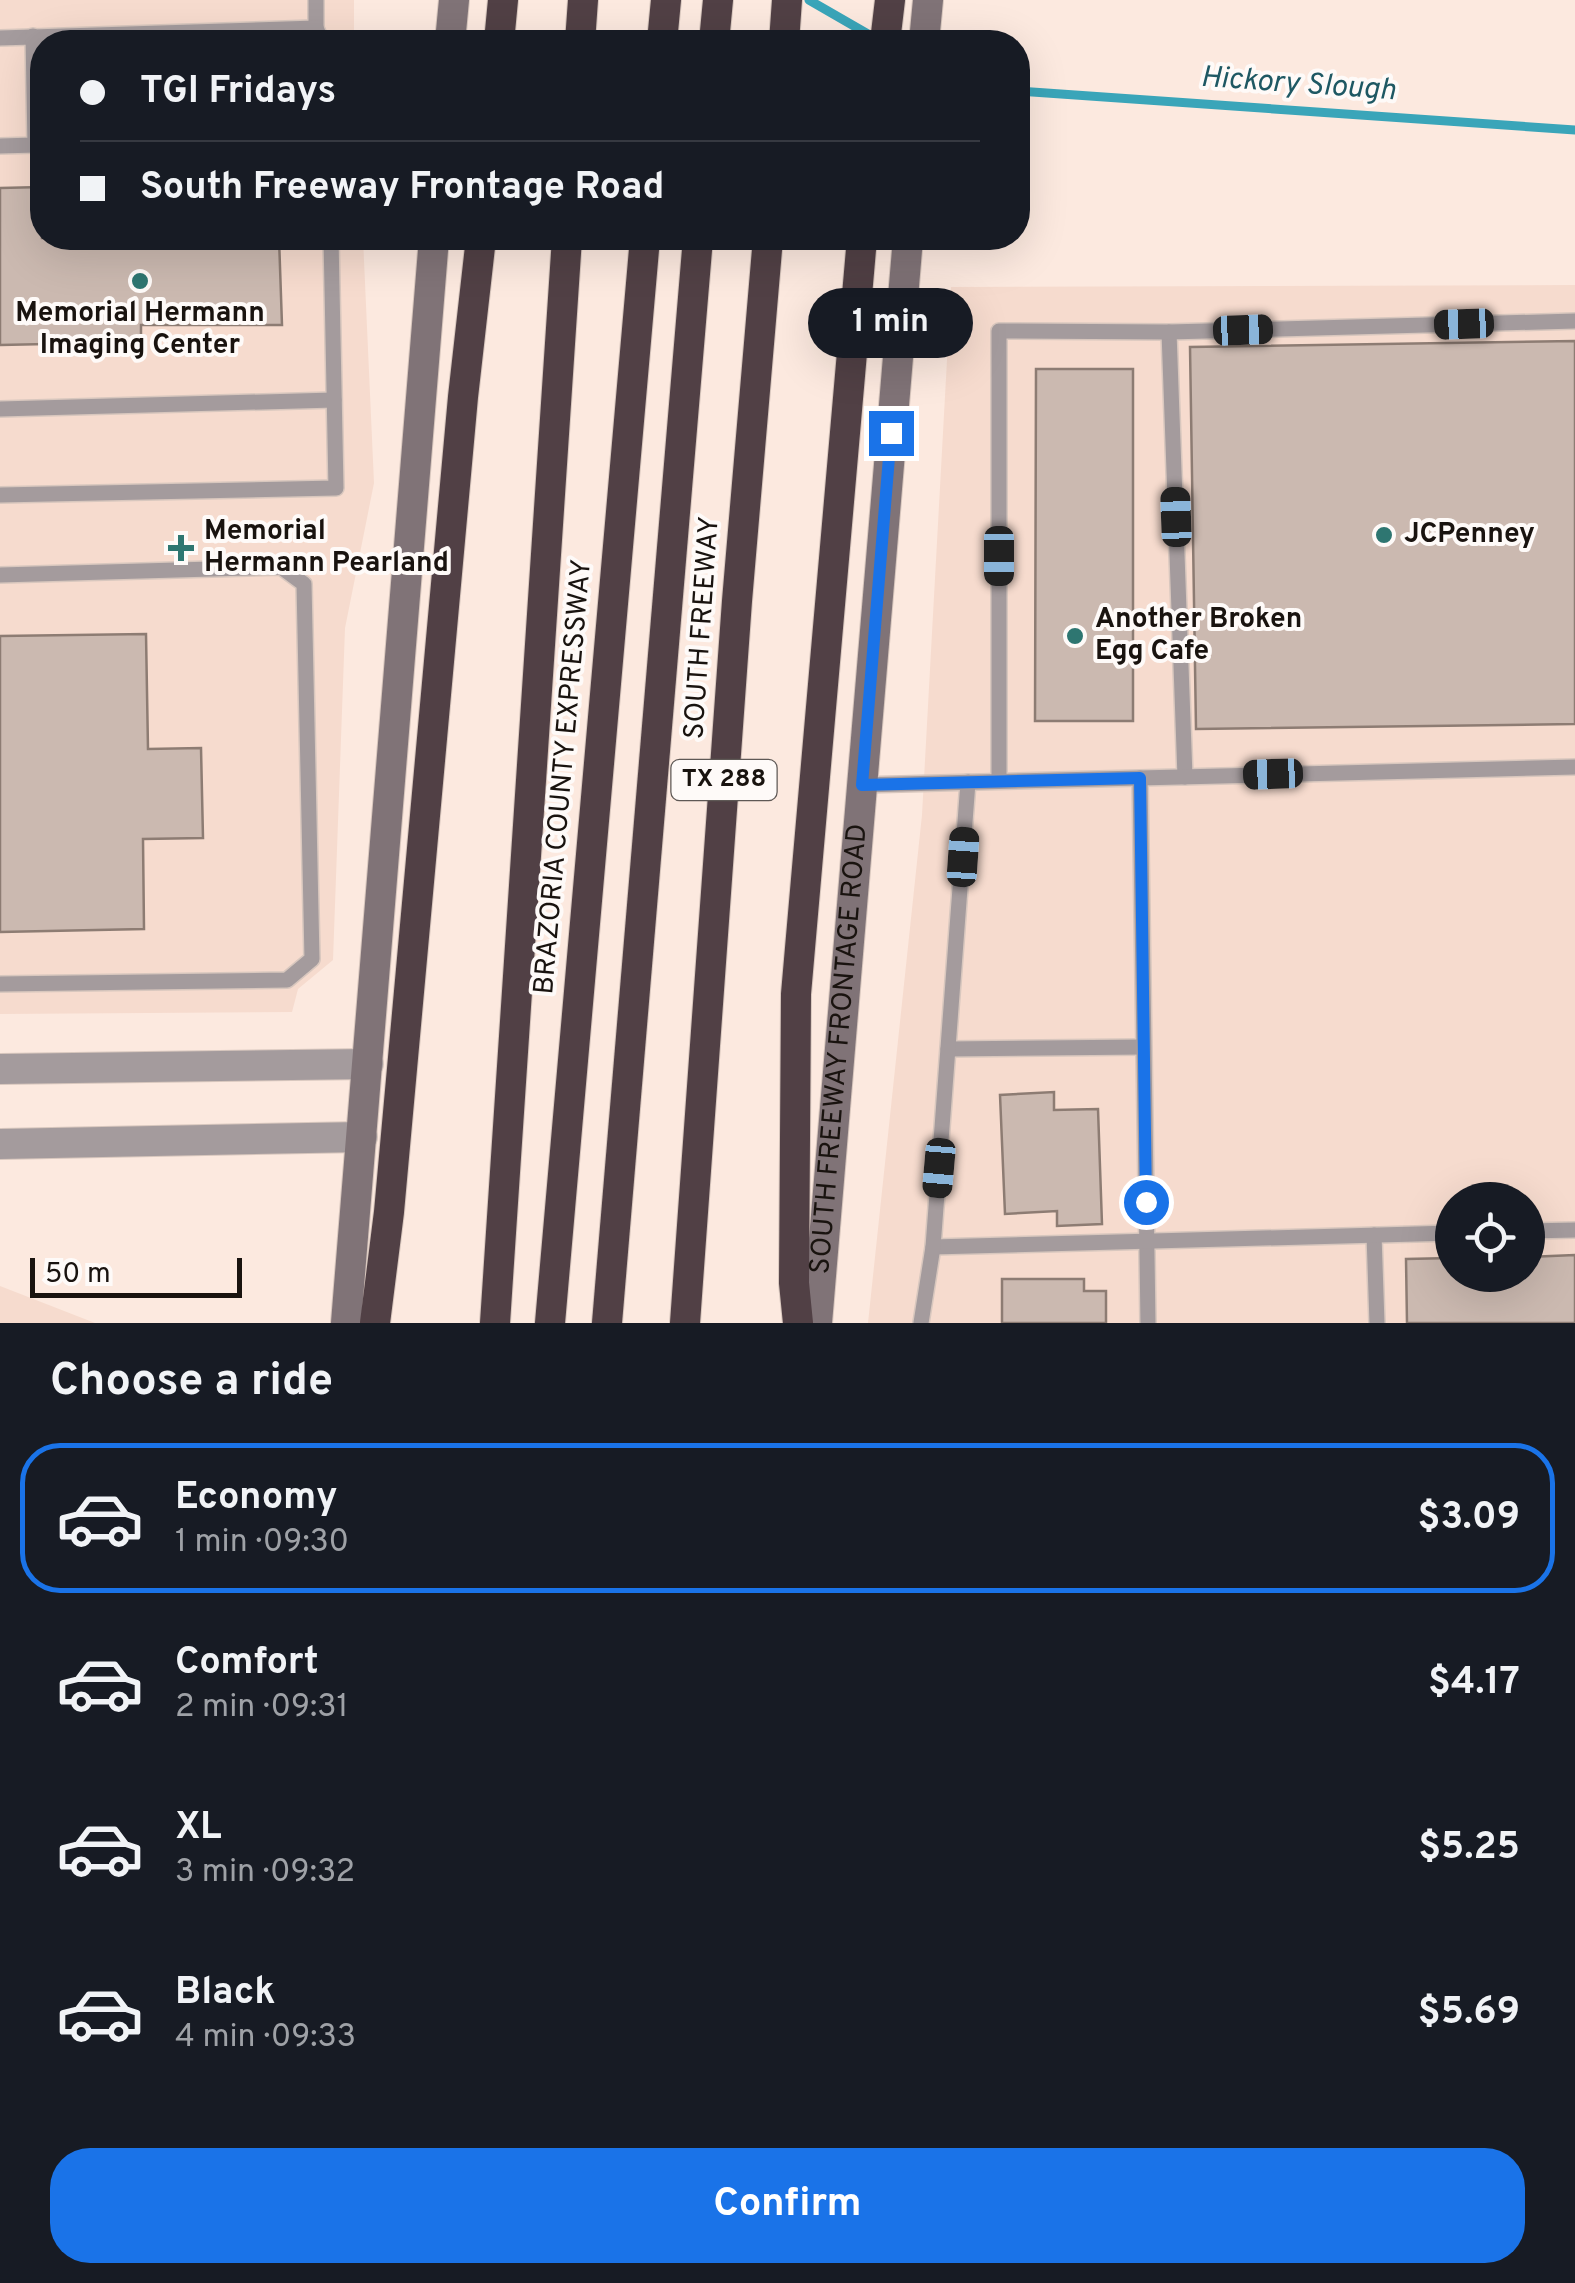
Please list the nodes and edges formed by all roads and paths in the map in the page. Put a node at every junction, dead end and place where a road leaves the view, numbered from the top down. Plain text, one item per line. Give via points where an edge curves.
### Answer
1 (316, 0) edge
2 (454, 0) edge
3 (503, 0) edge
4 (666, 0) edge
5 (718, 0) edge
6 (788, 0) edge
7 (890, 0) edge
8 (928, 0) edge
9 (319, 30) edge
10 (451, 30) edge
11 (500, 30) edge
12 (663, 30) edge
13 (715, 30) edge
14 (785, 30) edge
15 (886, 30) edge
16 (925, 30) edge
17 (30, 36) edge
18 (0, 38) edge
19 (30, 145) edge
20 (0, 146) edge
21 (331, 250) edge
22 (433, 250) edge
23 (480, 250) edge
24 (566, 250) edge
25 (644, 250) edge
26 (697, 250) edge
27 (767, 250) edge
28 (861, 250) edge
29 (907, 250) edge
30 (1575, 321) edge
31 (1169, 332) junction
32 (334, 400) junction
33 (0, 409) edge
34 (0, 495) edge
35 (0, 575) edge
36 (1575, 767) edge
37 (1185, 776) junction
38 (1140, 778) junction
39 (999, 781) junction
40 (968, 782) junction
41 (862, 785) junction
42 (0, 984) edge
43 (1144, 1046) junction
44 (948, 1049) junction
45 (368, 1064) junction
46 (0, 1070) edge
47 (362, 1137) junction
48 (0, 1144) edge
49 (1575, 1230) edge
50 (1545, 1231) edge
51 (1435, 1234) edge
52 (1374, 1235) junction
53 (1146, 1242) junction
54 (932, 1247) junction
55 (346, 1323) edge
56 (375, 1323) edge
57 (495, 1323) edge
58 (550, 1323) edge
59 (607, 1323) edge
60 (685, 1323) edge
61 (798, 1323) edge
62 (817, 1323) edge
63 (921, 1323) edge
64 (1148, 1323) edge
65 (1377, 1323) edge

1 - 9 lane
2 - 10 main road
3 - 11 highway
4 - 12 highway
5 - 13 highway
6 - 14 highway
7 - 15 highway
8 - 16 main road
17 - 18 lane
19 - 20 lane
21 - 32 lane
22 - 45 main road
23 - 56 highway
24 - 57 highway
25 - 58 highway, BRAZORIA COUNTY EXPRESSWAY
26 - 59 highway
27 - 60 highway, SOUTH FREEWAY / TX 288
28 - 61 highway via 796,994
29 - 41 main road, SOUTH FREEWAY FRONTAGE ROAD
30 - 31 lane
31 - 37 lane
31 - 39 lane via 999,332
32 - 33 lane
32 - 34 lane via 336,488
35 - 42 lane via 281,568 304,584 312,959 287,980
36 - 37 lane
37 - 38 lane
38 - 39 lane
38 - 43 lane
39 - 40 lane
40 - 41 lane
40 - 44 lane
41 - 62 main road, SOUTH FREEWAY FRONTAGE ROAD
43 - 44 lane
43 - 53 lane
44 - 54 lane
45 - 46 street
45 - 47 main road
47 - 48 street
47 - 55 main road
49 - 50 lane
51 - 52 lane
52 - 53 lane
52 - 65 lane
53 - 54 lane
53 - 64 lane
54 - 63 lane

